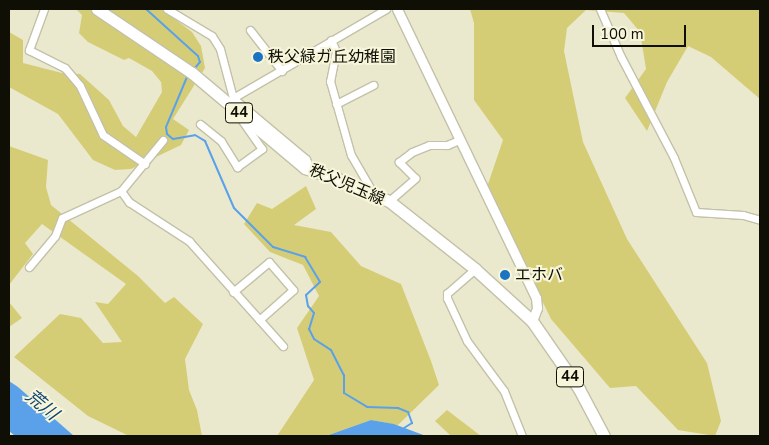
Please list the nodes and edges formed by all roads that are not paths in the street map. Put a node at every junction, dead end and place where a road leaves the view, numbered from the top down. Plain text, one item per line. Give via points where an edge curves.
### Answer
1 (44, 9) edge
2 (97, 9) edge
3 (167, 9) edge
4 (386, 9) edge
5 (398, 9) edge
6 (600, 9) edge
7 (250, 30) dead end
8 (331, 40) junction
9 (282, 71) junction
10 (373, 85) dead end
11 (234, 104) junction
12 (336, 104) junction
13 (200, 124) dead end
14 (163, 140) dead end
15 (459, 140) junction
16 (145, 164) junction
17 (121, 191) junction
18 (373, 193) junction
19 (389, 202) junction
20 (760, 220) edge
21 (29, 267) dead end
22 (475, 269) junction
23 (233, 292) junction
24 (259, 320) junction
25 (532, 321) junction
26 (283, 346) dead end
27 (522, 436) edge
28 (604, 436) edge

1 - 16 street via 29,50 65,68 80,86 104,135
2 - 11 main road, 秩父児玉線 / 44
3 - 11 street via 212,36 220,49
4 - 8 street
5 - 15 street
6 - 20 street via 621,57 674,158 696,212 744,215
7 - 9 street
8 - 9 street
8 - 12 street via 336,51 330,81
9 - 11 street
10 - 12 street
11 - 13 street via 262,149 237,167 221,141
11 - 18 main road, 秩父児玉線 / 44 via 311,170
12 - 18 street via 351,155
14 - 16 street
15 - 19 street via 447,146 429,145 412,152 400,162 415,178
15 - 25 street via 536,298 538,308
16 - 17 street
17 - 21 street via 62,218 55,236
17 - 23 street via 129,202 189,241
18 - 19 main road, 秩父児玉線 / 44
19 - 22 main road, 秩父児玉線 / 44
22 - 25 main road, 秩父児玉線 / 44
22 - 27 street via 447,293 447,298 467,341 504,391
23 - 24 street
23 - 24 street via 269,262 293,290
24 - 26 street
25 - 28 main road, 秩父児玉線 / 44 via 578,389

